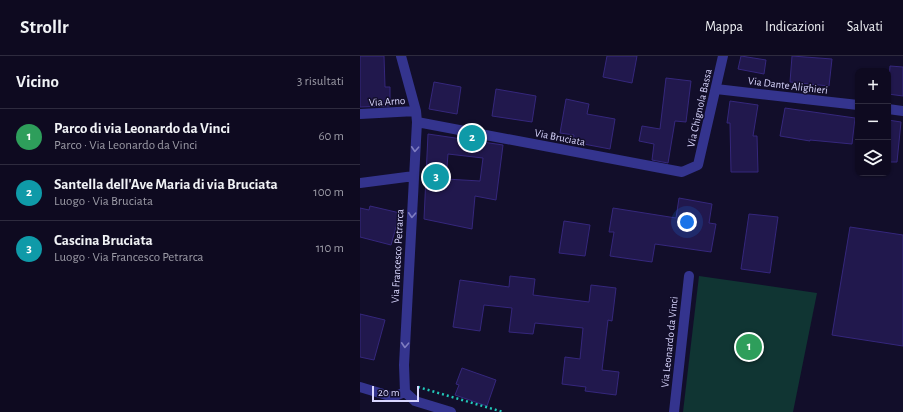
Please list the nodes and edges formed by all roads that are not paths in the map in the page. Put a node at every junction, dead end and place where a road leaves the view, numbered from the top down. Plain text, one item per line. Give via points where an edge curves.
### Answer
1 (402, 56) edge
2 (723, 56) edge
3 (716, 89) junction
4 (855, 105) edge
5 (891, 109) edge
6 (903, 110) edge
7 (416, 111) junction
8 (360, 114) edge
9 (417, 122) junction
10 (698, 165) joint
11 (414, 176) junction
12 (360, 183) edge
13 (689, 276) dead end
14 (360, 387) edge
15 (405, 392) junction
16 (445, 411) edge
17 (674, 412) edge

1 - 7 street, Via Francesco Petrarca
2 - 3 street, Via Chignola Bassa
3 - 4 street, Via Dante Alighieri
3 - 10 street, Via Chignola Bassa
5 - 6 street
7 - 8 street, Via Arno
7 - 9 street, Via Francesco Petrarca
9 - 10 street, Via Bruciata via 682,172
9 -> 11 street, Via Francesco Petrarca
11 - 12 street
11 -> 15 street, Via Francesco Petrarca via 404,365
13 - 17 street, Via Leonardo da Vinci
14 - 15 street via 393,397
15 - 16 street via 415,401

